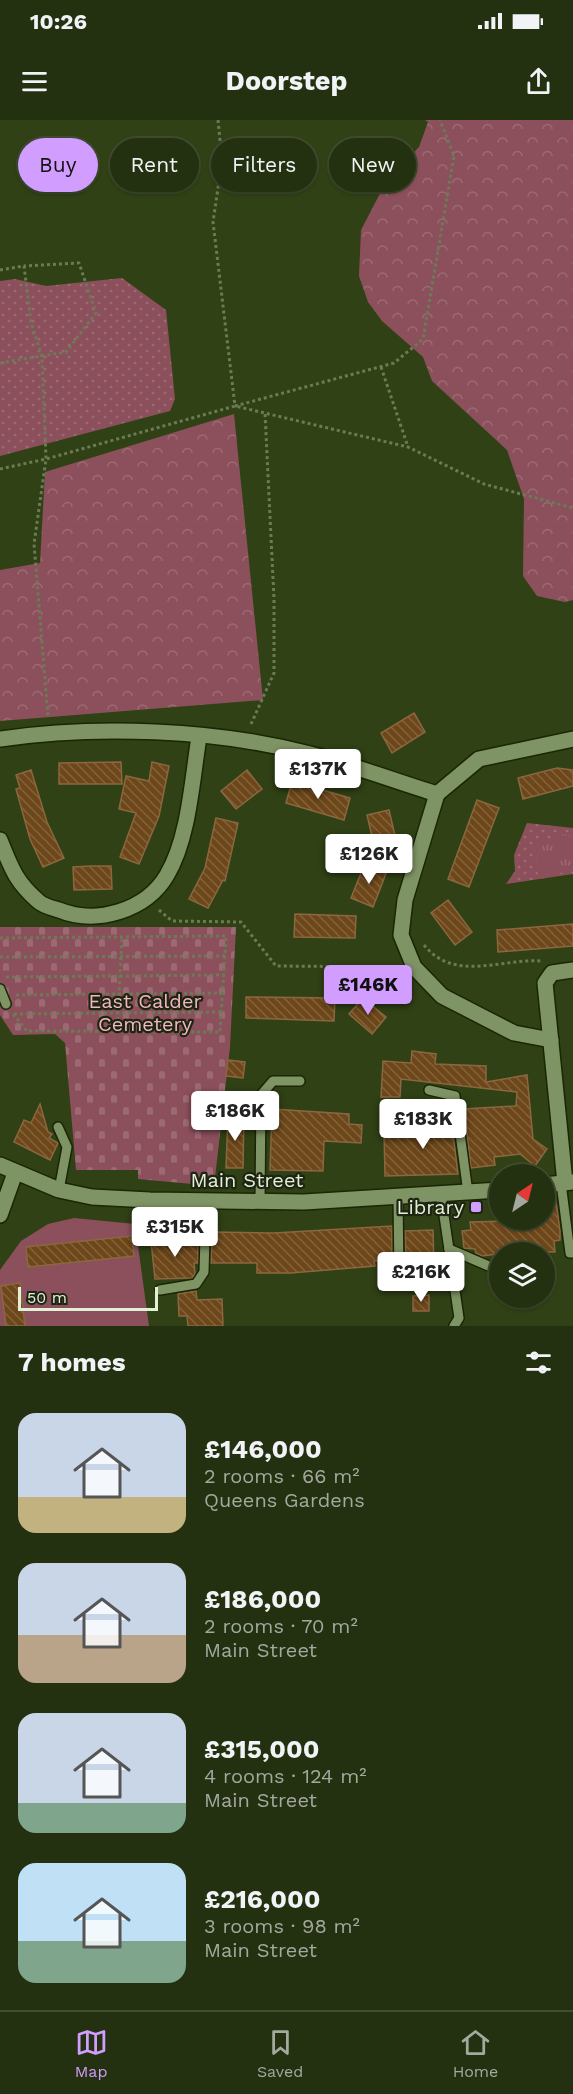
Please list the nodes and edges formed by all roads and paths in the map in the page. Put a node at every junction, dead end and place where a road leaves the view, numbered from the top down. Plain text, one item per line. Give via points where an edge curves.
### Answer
1 (218, 120) edge
2 (440, 120) edge
3 (24, 266) junction
4 (0, 270) edge
5 (42, 357) junction
6 (0, 363) edge
7 (381, 367) junction
8 (235, 406) junction
9 (265, 413) junction
10 (408, 447) junction
11 (46, 459) junction
12 (0, 469) edge
13 (573, 508) edge
14 (49, 732) junction
15 (199, 737) junction
16 (0, 739) edge
17 (573, 739) edge
18 (244, 742) junction
19 (437, 794) junction
20 (0, 840) edge
21 (146, 899) junction
22 (122, 937) junction
23 (0, 938) edge
24 (422, 941) dead end
25 (121, 956) junction
26 (225, 956) junction
27 (0, 957) edge
28 (414, 967) junction
29 (573, 970) edge
30 (552, 973) junction
31 (120, 975) junction
32 (224, 975) junction
33 (0, 977) edge
34 (222, 993) junction
35 (119, 994) junction
36 (3, 996) edge
37 (221, 1012) junction
38 (118, 1013) junction
39 (14, 1014) junction
40 (117, 1032) junction
41 (551, 1040) junction
42 (300, 1081) dead end
43 (429, 1090) dead end
44 (58, 1127) dead end
45 (0, 1165) edge
46 (15, 1173) junction
47 (566, 1183) edge
48 (59, 1190) junction
49 (489, 1191) edge
50 (5, 1193) edge
51 (468, 1193) junction
52 (441, 1195) junction
53 (398, 1197) junction
54 (206, 1202) junction
55 (260, 1203) junction
56 (0, 1215) edge
57 (449, 1249) junction
58 (573, 1253) edge
59 (489, 1266) edge
60 (399, 1274) dead end
61 (160, 1290) dead end
62 (454, 1326) edge

1 - 8 path via 222,161 213,222
2 - 7 path via 454,156 423,339 394,363
3 - 4 path
3 - 5 path via 31,322
3 - 5 path via 79,262 96,313 66,352
5 - 6 path
5 - 11 path
7 - 8 path
7 - 10 path
8 - 9 path
8 - 11 path
9 - 10 path
9 - 18 path via 274,673
10 - 13 path via 484,484
11 - 12 path
11 - 14 path via 34,544
14 - 15 street via 118,730
14 - 16 street
15 - 18 street
15 - 21 street via 179,852 166,877
17 - 19 street via 479,759
18 - 19 street via 309,753
19 - 28 street via 405,900 401,935
20 - 21 street via 15,878 40,903 76,917 119,913
21 - 28 path via 172,921 241,922 276,966
22 - 23 path
22 - 25 path
22 - 26 path via 226,936
24 - 30 path via 433,956 450,966 541,960
25 - 26 path
25 - 27 path
25 - 31 path
26 - 32 path
28 - 41 street via 442,996 514,1033
29 - 30 street
30 - 41 street via 545,983
31 - 32 path
31 - 33 path
31 - 35 path
32 - 34 path
34 - 35 path
34 - 37 path
35 - 36 path
35 - 38 path
36 - 39 path
37 - 38 path
37 - 40 path via 220,1032
38 - 39 path
38 - 40 path
39 - 40 path via 27,1031
41 - 47 street
42 - 55 lane via 273,1081 261,1095
43 - 51 lane via 455,1096
44 - 48 lane via 67,1147
45 - 46 street, Main Street
46 - 48 street, Main Street
46 - 50 street
47 - 58 lane
48 - 54 street, Main Street via 92,1197
49 - 51 street, Main Street
50 - 56 street
51 - 52 street, Main Street
52 - 53 street, Main Street
52 - 57 lane
53 - 55 street, Main Street
53 - 60 lane
54 - 55 street, Main Street
54 - 61 lane via 204,1272 196,1284
57 - 59 lane
57 - 62 lane via 459,1318

